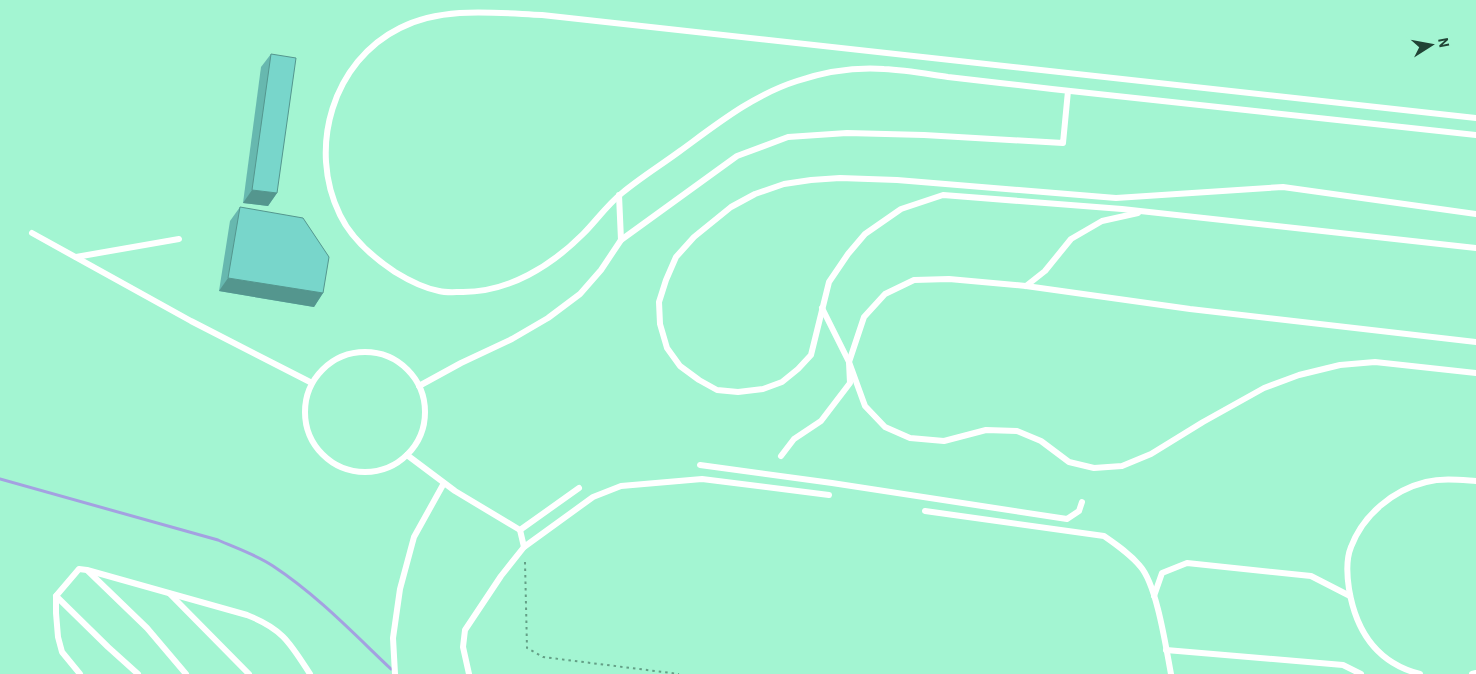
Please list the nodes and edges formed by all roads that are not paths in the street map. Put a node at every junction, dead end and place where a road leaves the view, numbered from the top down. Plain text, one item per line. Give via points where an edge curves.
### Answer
1 (1068, 91) junction
2 (1476, 118) edge
3 (1476, 135) edge
4 (619, 195) junction
5 (1144, 212) junction
6 (1476, 214) edge
7 (32, 233) dead end
8 (179, 239) dead end
9 (621, 240) junction
10 (1476, 248) edge
11 (76, 257) junction
12 (1026, 286) junction
13 (822, 308) junction
14 (1476, 342) edge
15 (850, 362) junction
16 (1476, 373) edge
17 (312, 383) junction
18 (419, 386) junction
19 (407, 455) junction
20 (781, 456) dead end
21 (700, 465) dead end
22 (1476, 481) edge
23 (444, 483) junction
24 (579, 488) dead end
25 (829, 495) dead end
26 (1082, 502) dead end
27 (925, 511) dead end
28 (1067, 519) junction
29 (1046, 528) junction
30 (520, 530) junction
31 (524, 547) junction
32 (87, 570) junction
33 (169, 594) junction
34 (56, 596) junction
35 (1154, 596) junction
36 (1350, 596) junction
37 (1166, 650) junction
38 (1476, 673) edge
39 (80, 674) edge
40 (138, 674) edge
41 (186, 674) edge
42 (249, 674) edge
43 (310, 674) edge
44 (394, 674) edge
45 (469, 674) edge
46 (1171, 674) edge
47 (1361, 674) edge
48 (1420, 674) edge
49 (1472, 674) edge

1 - 3 lane
1 - 4 lane via 882,69 842,70 815,76 767,92 734,112
1 - 9 lane via 1063,143 914,134 847,133 788,137 737,156
2 - 4 lane via 542,15 465,12 426,17 399,28 372,46 352,68 329,117 325,156 340,216 378,261 409,281 440,292 477,292 499,288 524,277 548,263 580,237
4 - 9 lane
5 - 10 lane
5 - 12 lane via 1102,220 1071,239 1045,271
5 - 13 lane via 943,195 901,209 865,234 829,282
6 - 13 lane via 1283,187 1116,198 897,180 811,180 784,184 755,194 713,220 676,257 659,302 660,324 667,348 680,366 717,390 738,392 763,389 782,382 798,370 811,354
7 - 11 lane
8 - 11 lane
9 - 18 lane via 580,294 561,308 512,339
11 - 17 lane
12 - 14 lane via 1190,309
12 - 15 lane via 949,279 914,280 885,294 864,317
13 - 15 lane
15 - 16 lane via 865,406 885,428 910,438 944,441 986,430 1016,431 1041,441 1069,462 1094,468 1122,466 1151,454 1264,388 1300,375 1375,362
15 - 20 lane via 850,383 836,403 821,421 794,439
17 - 18 lane via 330,363 348,354 368,352 388,357 403,366
17 - 19 lane via 306,402 306,427 318,450 336,465 354,472 376,472 397,464
18 - 19 lane via 425,414 417,442
19 - 23 lane
21 - 28 lane
22 - 36 lane via 1426,482 1387,499 1363,522 1350,548 1347,576
23 - 30 lane
23 - 44 lane via 414,537 400,590 393,638
24 - 30 lane
25 - 31 lane via 702,479 621,486 593,497
26 - 28 lane via 1079,511
27 - 29 lane
28 - 29 lane
29 - 35 lane via 1104,536 1142,567
30 - 31 lane
31 - 45 lane via 465,630 463,647
32 - 33 lane
32 - 34 lane via 79,569
32 - 41 lane via 147,628
33 - 42 lane
33 - 43 lane via 265,622 284,637
34 - 39 lane via 62,652
34 - 40 lane
35 - 36 lane via 1162,574 1187,563 1311,576
35 - 37 lane
36 - 48 lane via 1358,624 1370,642 1387,658
37 - 46 lane
37 - 47 lane via 1344,665
38 - 49 lane

